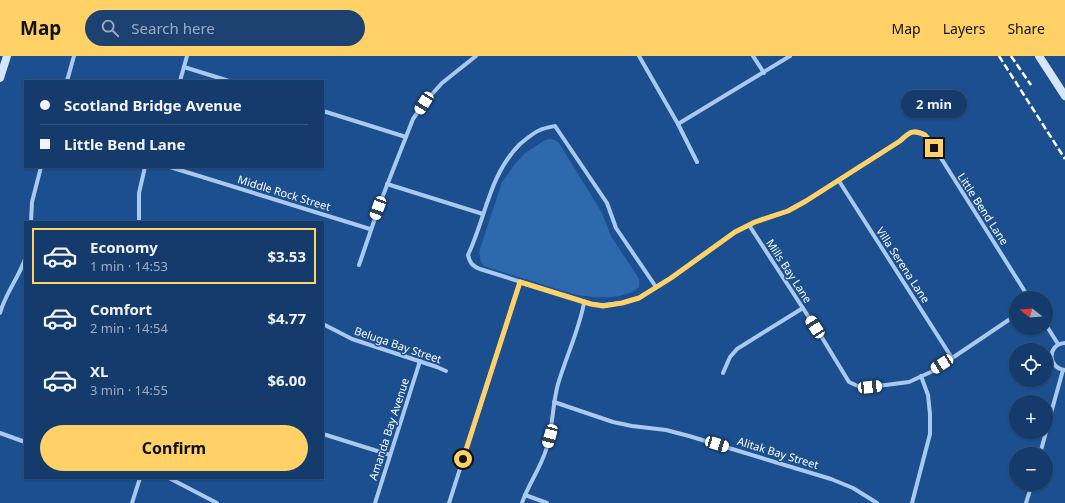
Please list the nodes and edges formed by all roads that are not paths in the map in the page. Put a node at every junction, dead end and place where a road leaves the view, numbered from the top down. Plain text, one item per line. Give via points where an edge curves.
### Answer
1 (7, 56) edge
2 (74, 56) edge
3 (187, 56) edge
4 (476, 56) edge
5 (639, 56) edge
6 (753, 56) edge
7 (790, 56) edge
8 (1039, 56) edge
9 (184, 67) junction
10 (764, 73) junction
11 (0, 78) edge
12 (67, 80) edge
13 (180, 80) edge
14 (226, 80) edge
15 (1065, 96) edge
16 (324, 110) edge
17 (678, 124) junction
18 (406, 137) junction
19 (697, 162) dead end
20 (41, 168) edge
21 (145, 168) edge
22 (173, 168) edge
23 (839, 181) junction
24 (387, 184) junction
25 (483, 214) junction
26 (31, 221) edge
27 (139, 221) edge
28 (749, 225) junction
29 (370, 229) junction
30 (24, 263) edge
31 (359, 265) dead end
32 (520, 282) junction
33 (656, 287) junction
34 (1025, 291) edge
35 (584, 302) junction
36 (803, 308) junction
37 (0, 313) edge
38 (1009, 320) edge
39 (324, 325) edge
40 (1052, 335) edge
41 (1065, 343) edge
42 (1058, 344) junction
43 (952, 358) junction
44 (420, 361) junction
45 (1064, 370) edge
46 (446, 371) dead end
47 (723, 373) dead end
48 (921, 376) junction
49 (554, 402) junction
50 (1053, 408) edge
51 (0, 433) edge
52 (324, 434) edge
53 (24, 442) edge
54 (390, 455) junction
55 (140, 479) edge
56 (171, 479) edge
57 (1030, 491) edge
58 (525, 495) junction
59 (132, 503) edge
60 (217, 503) edge
61 (375, 503) edge
62 (449, 503) edge
63 (522, 503) edge
64 (547, 503) edge
65 (877, 503) edge
66 (912, 503) edge
67 (1026, 503) edge

1 - 11 street
2 - 12 street
3 - 9 street
4 - 18 street via 442,83 424,103 413,119
5 - 17 street
6 - 10 street
7 - 10 street
8 - 15 street
9 - 13 street
9 - 14 street
10 - 17 street
16 - 18 street
17 - 19 street
18 - 24 street
20 - 26 street via 32,202
21 - 27 street via 139,193
22 - 29 street, Middle Rock Street
23 - 28 street via 788,211
23 - 34 street, Little Bend Lane via 908,133 914,131 925,135
23 - 43 street, Villa Serena Lane
24 - 25 street
24 - 29 street
25 - 32 street via 468,255 470,261 473,266
25 - 33 street via 495,180 506,161 526,139 541,129 555,126 607,203 616,228
28 - 33 street
28 - 36 street, Mills Bay Lane
29 - 31 street
30 - 37 street via 10,287
32 - 35 street
32 - 62 street
33 - 35 street via 639,298 622,303 603,306
35 - 49 street via 582,316
36 - 47 street via 737,349 730,357
36 - 48 street, Mills Bay Lane via 849,382 854,385 888,385 909,382
38 - 43 street
39 - 44 street, Beluga Bay Street via 352,339
40 - 42 street
41 - 42 street
42 - 45 street via 1052,350 1051,359 1055,367
43 - 48 street
44 - 46 street, Beluga Bay Street
44 - 54 street, Amanda Bay Avenue
45 - 50 street
48 - 66 street via 928,395 930,434
49 - 58 street via 546,451
49 - 65 street, Alitak Bay Street via 613,422 689,436 831,479 854,488
51 - 53 street
52 - 54 street
54 - 61 street, Amanda Bay Avenue
55 - 59 street
56 - 60 street
57 - 67 street
58 - 63 street
58 - 64 street

